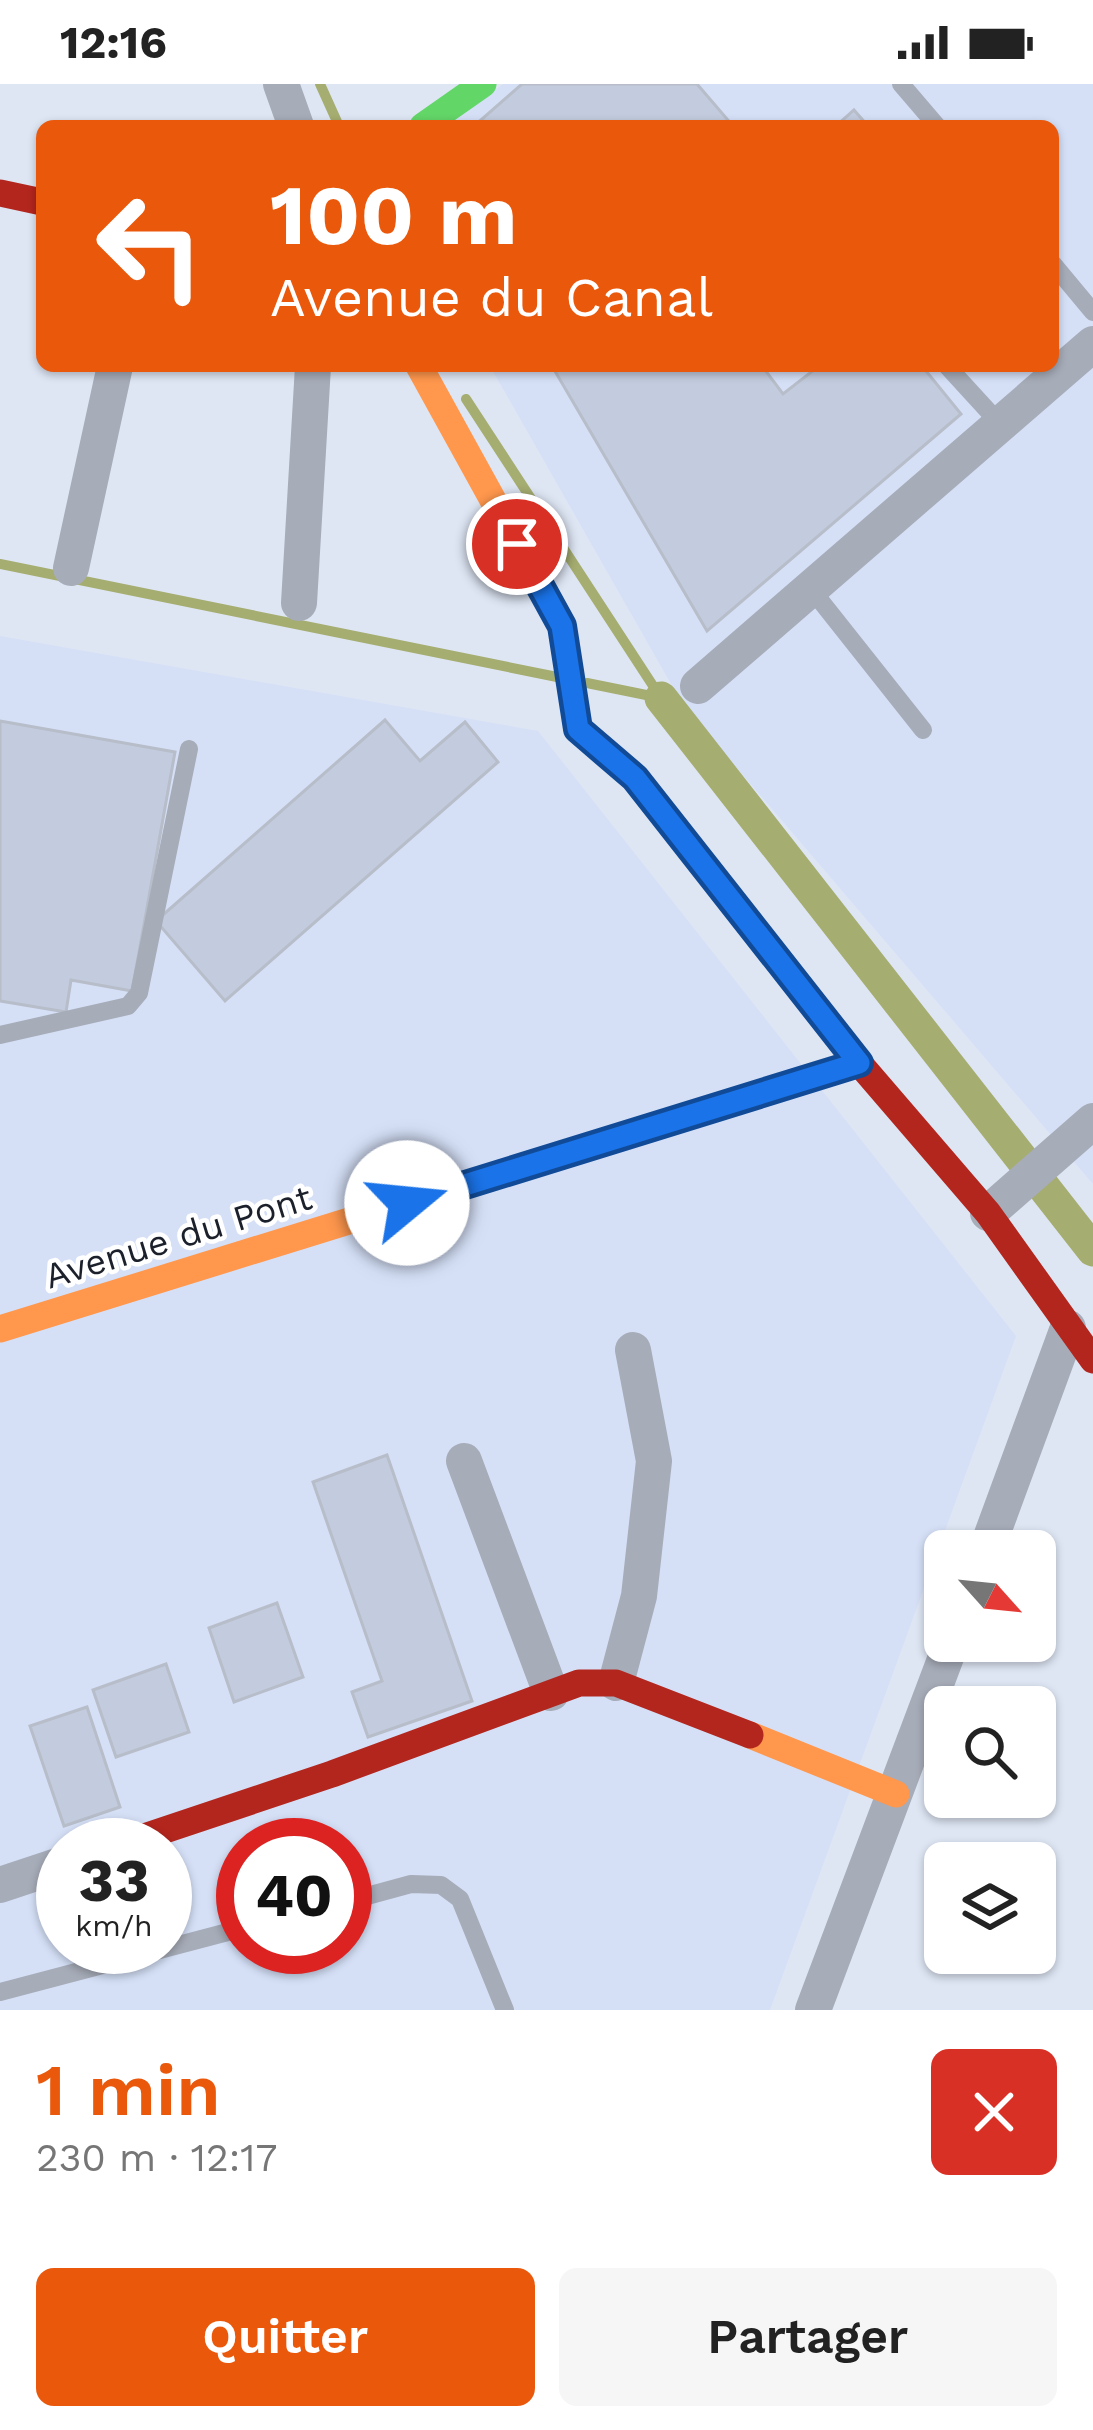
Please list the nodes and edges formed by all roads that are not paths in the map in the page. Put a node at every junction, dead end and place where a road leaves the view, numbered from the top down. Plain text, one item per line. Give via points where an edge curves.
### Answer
1 (281, 84) edge
2 (483, 84) edge
3 (902, 84) edge
4 (294, 120) edge
5 (432, 120) edge
6 (932, 120) edge
7 (0, 194) edge
8 (36, 201) edge
9 (1059, 271) edge
10 (1093, 312) edge
11 (1093, 344) edge
12 (114, 372) edge
13 (313, 372) edge
14 (422, 372) edge
15 (953, 372) edge
16 (1001, 424) junction
17 (71, 568) dead end
18 (812, 590) junction
19 (299, 603) dead end
20 (698, 686) dead end
21 (923, 730) dead end
22 (189, 749) dead end
23 (0, 1035) edge
24 (859, 1063) junction
25 (1082, 1132) edge
26 (997, 1204) junction
27 (1068, 1328) junction
28 (0, 1329) edge
29 (633, 1350) dead end
30 (1093, 1360) edge
31 (464, 1461) dead end
32 (994, 1530) edge
33 (944, 1662) edge
34 (616, 1683) junction
35 (551, 1693) junction
36 (896, 1794) junction
37 (192, 1821) edge
38 (36, 1873) edge
39 (0, 1885) edge
40 (372, 1895) edge
41 (216, 1935) edge
42 (0, 1992) edge
43 (505, 2010) edge
44 (813, 2010) edge

1 - 4 street
2 - 5 street
3 - 6 lane
7 - 8 street
9 - 10 lane
11 - 16 street
12 - 17 street
13 - 19 street
14 - 24 street via 562,626 578,729 635,778
15 - 16 lane
16 - 18 street
18 - 20 street
18 - 21 lane
22 - 23 lane via 139,993 128,1006
24 - 26 street
24 - 28 street, Avenue du Pont
25 - 26 street
26 - 27 street
27 - 30 street
27 - 32 street
29 - 34 street via 654,1462 639,1596
31 - 35 street
33 - 36 street
34 - 35 street
34 - 36 street
35 - 37 street
36 - 44 street
38 - 39 street
40 - 43 lane via 441,1885 460,1900
41 - 42 lane

